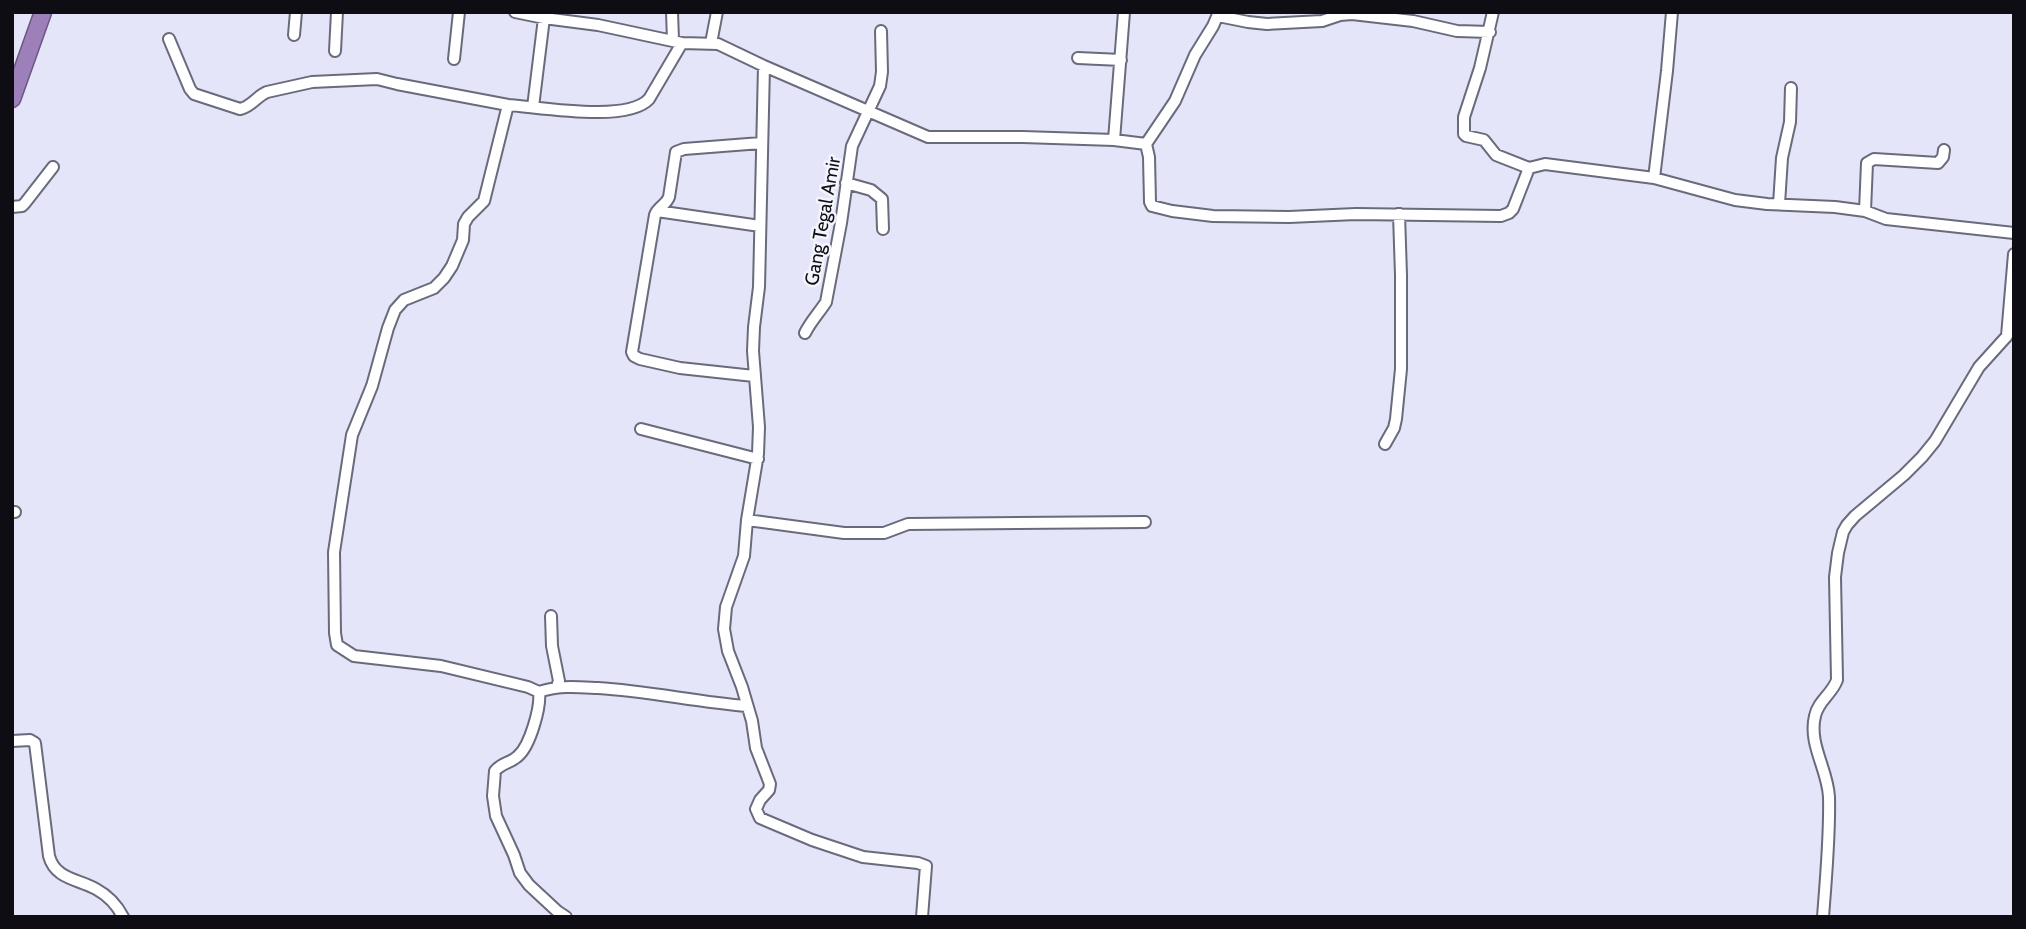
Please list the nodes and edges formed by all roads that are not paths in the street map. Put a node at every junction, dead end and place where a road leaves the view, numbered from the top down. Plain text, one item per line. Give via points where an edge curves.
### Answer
1 (43, 12) edge
2 (296, 12) edge
3 (337, 12) edge
4 (458, 12) edge
5 (515, 12) edge
6 (672, 12) edge
7 (717, 12) edge
8 (1124, 12) edge
9 (1493, 12) edge
10 (1672, 12) edge
11 (531, 14) edge
12 (1219, 14) edge
13 (544, 18) junction
14 (881, 31) dead end
15 (1490, 32) junction
16 (294, 35) dead end
17 (169, 38) dead end
18 (678, 41) junction
19 (710, 43) junction
20 (335, 51) dead end
21 (1078, 58) dead end
22 (454, 59) dead end
23 (1121, 60) junction
24 (764, 66) junction
25 (1791, 88) dead end
26 (12, 99) edge
27 (508, 105) junction
28 (533, 107) junction
29 (869, 112) junction
30 (1114, 140) junction
31 (761, 143) junction
32 (1146, 144) junction
33 (1944, 150) dead end
34 (53, 167) dead end
35 (1528, 167) junction
36 (1654, 178) junction
37 (846, 183) junction
38 (1779, 204) junction
39 (12, 207) edge
40 (657, 211) junction
41 (1865, 211) junction
42 (1399, 214) junction
43 (760, 226) junction
44 (883, 229) dead end
45 (2014, 233) edge
46 (2014, 254) edge
47 (806, 333) dead end
48 (754, 376) junction
49 (641, 429) dead end
50 (1385, 444) dead end
51 (758, 459) junction
52 (747, 520) junction
53 (1145, 522) dead end
54 (551, 616) dead end
55 (557, 686) junction
56 (540, 692) junction
57 (747, 706) junction
58 (12, 741) edge
59 (123, 917) edge
60 (566, 917) edge
61 (922, 917) edge
62 (1823, 917) edge

1 - 26 highway
2 - 16 street
3 - 20 street
4 - 22 street
5 - 11 street
6 - 18 street
7 - 19 street
8 - 23 street
9 - 15 street
10 - 36 street
11 - 13 street
12 - 15 street via 1248,23 1322,22 1352,14 1457,32
12 - 32 street via 1175,101
13 - 18 street
13 - 28 street
14 - 29 street, Gang Tegal Amir via 880,86
15 - 35 street via 1464,117 1464,134 1485,140 1496,155
17 - 27 street via 194,94 240,109 267,92 312,82 371,78
18 - 19 street
18 - 28 street via 641,106 591,113
19 - 24 street
21 - 23 street
23 - 30 street
24 - 29 street
24 - 31 street
25 - 38 street
27 - 28 street
27 - 56 street via 484,201 464,224 452,266 434,288 404,300 388,328 350,444 334,552 334,617 337,645 354,656 442,666
29 - 30 street via 930,137
29 - 37 street, Gang Tegal Amir via 852,146
30 - 32 street
31 - 40 street via 678,150 669,197
31 - 43 street
32 - 42 street via 1150,202 1155,208 1224,217
33 - 41 street via 1938,163 1874,159 1867,163
34 - 39 street via 22,206
35 - 36 street via 1545,164
35 - 42 street via 1513,209 1501,216
36 - 38 street via 1734,200
37 - 44 street via 871,190 882,199
37 - 47 street, Gang Tegal Amir via 826,302
38 - 41 street
40 - 43 street
40 - 48 street via 632,353 681,368
41 - 45 street via 1886,219
42 - 50 street via 1401,369 1396,419
43 - 48 street
46 - 62 street via 2007,336 1979,367 1922,457 1843,532 1835,577 1837,680 1814,720 1829,796
48 - 51 street
49 - 51 street
51 - 52 street
52 - 53 street via 844,533 884,533 908,524
52 - 57 street via 744,556 726,607 724,629
54 - 55 street
55 - 56 street
55 - 57 street via 630,690
56 - 60 street via 530,738 519,755 495,771 494,806 520,873
57 - 61 street via 771,786 758,803 758,816 869,860 926,866
58 - 59 street via 35,743 53,867 101,892

